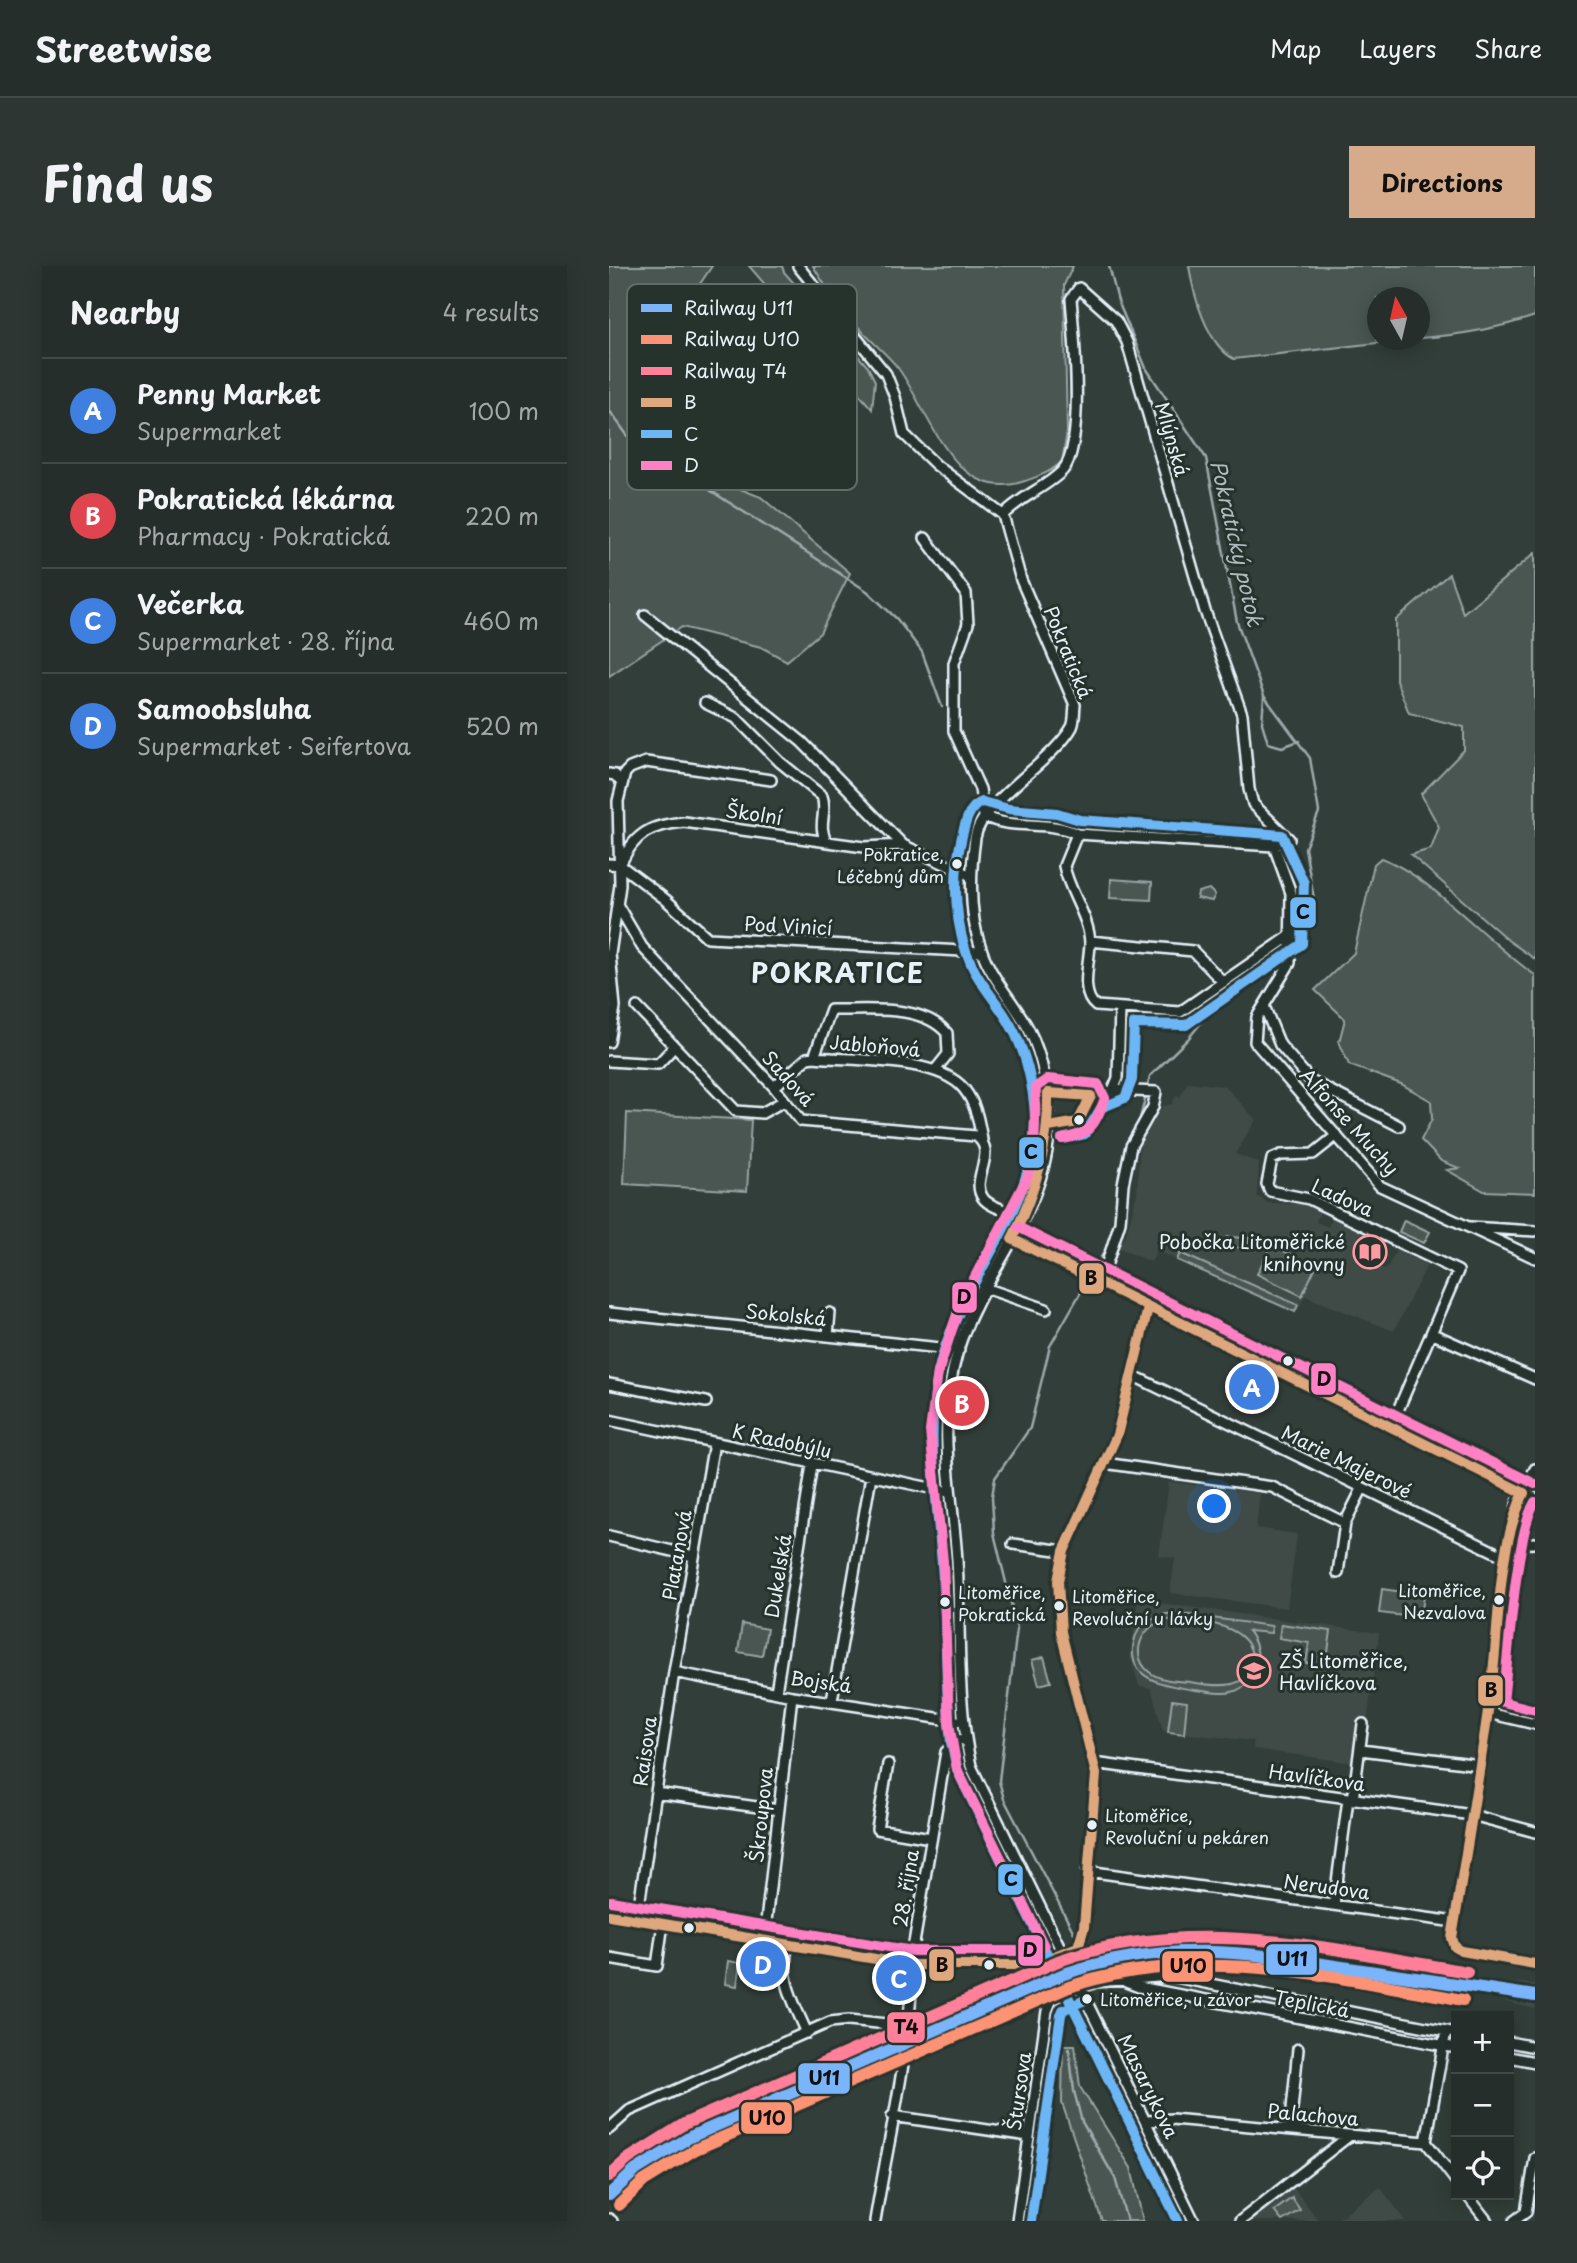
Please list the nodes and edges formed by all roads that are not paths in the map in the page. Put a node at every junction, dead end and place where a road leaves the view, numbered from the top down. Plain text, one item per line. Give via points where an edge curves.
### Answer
1 (798, 266) edge
2 (813, 284) edge
3 (857, 338) edge
4 (1003, 515) junction
5 (925, 538) dead end
6 (645, 615) dead end
7 (705, 703) dead end
8 (609, 774) edge
9 (771, 780) dead end
10 (621, 782) junction
11 (984, 816) junction
12 (1077, 834) junction
13 (826, 841) junction
14 (903, 845) junction
15 (1274, 846) junction
16 (609, 864) edge
17 (620, 864) junction
18 (971, 876) junction
19 (618, 906) junction
20 (1290, 936) junction
21 (1090, 941) junction
22 (982, 952) junction
23 (610, 954) edge
24 (1223, 982) junction
25 (1263, 1006) junction
26 (637, 1007) dead end
27 (1121, 1009) junction
28 (609, 1042) edge
29 (674, 1047) junction
30 (814, 1057) junction
31 (609, 1061) edge
32 (936, 1069) junction
33 (773, 1087) junction
34 (1113, 1090) junction
35 (1048, 1093) junction
36 (1091, 1097) junction
37 (784, 1101) junction
38 (1399, 1126) dead end
39 (1049, 1127) junction
40 (1337, 1135) junction
41 (982, 1140) junction
42 (1023, 1217) junction
43 (1467, 1228) junction
44 (1535, 1231) edge
45 (1012, 1239) junction
46 (1535, 1258) edge
47 (1100, 1285) junction
48 (985, 1288) junction
49 (1148, 1308) junction
50 (1047, 1309) dead end
51 (609, 1313) edge
52 (830, 1313) dead end
53 (1433, 1334) junction
54 (828, 1336) junction
55 (958, 1350) junction
56 (1134, 1376) junction
57 (1535, 1380) edge
58 (609, 1384) edge
59 (706, 1402) dead end
60 (609, 1420) edge
61 (1392, 1424) junction
62 (714, 1443) junction
63 (1104, 1462) junction
64 (813, 1465) junction
65 (1535, 1469) edge
66 (871, 1476) junction
67 (1362, 1489) junction
68 (949, 1492) junction
69 (1524, 1493) junction
70 (1535, 1498) edge
71 (1345, 1522) junction
72 (609, 1536) edge
73 (1535, 1543) edge
74 (1013, 1544) dead end
75 (1510, 1544) junction
76 (1064, 1550) junction
77 (693, 1556) junction
78 (1507, 1558) junction
79 (1338, 1573) dead end
80 (674, 1672) junction
81 (776, 1692) junction
82 (792, 1696) junction
83 (832, 1700) junction
84 (1488, 1713) junction
85 (963, 1722) junction
86 (1363, 1724) dead end
87 (1535, 1724) edge
88 (965, 1739) junction
89 (1361, 1750) junction
90 (1094, 1763) junction
91 (888, 1764) dead end
92 (1480, 1765) junction
93 (656, 1793) junction
94 (1350, 1800) junction
95 (779, 1810) junction
96 (1472, 1815) junction
97 (1535, 1832) edge
98 (931, 1838) junction
99 (1087, 1871) junction
100 (1334, 1905) junction
101 (609, 1915) edge
102 (637, 1919) junction
103 (1455, 1922) junction
104 (663, 1923) junction
105 (764, 1939) junction
106 (788, 1944) junction
107 (1064, 1954) junction
108 (609, 1958) edge
109 (1535, 1964) edge
110 (912, 1965) junction
111 (1121, 1980) junction
112 (1081, 1986) junction
113 (906, 2026) junction
114 (1445, 2031) junction
115 (1451, 2032) edge
116 (807, 2033) junction
117 (1514, 2043) edge
118 (1443, 2046) junction
119 (1451, 2047) edge
120 (1535, 2047) edge
121 (1298, 2049) dead end
122 (1514, 2058) edge
123 (1535, 2062) edge
124 (893, 2116) junction
125 (1148, 2121) junction
126 (609, 2129) edge
127 (1290, 2129) junction
128 (1029, 2136) junction
129 (1349, 2136) junction
130 (1426, 2141) junction
131 (1535, 2158) edge
132 (1534, 2172) edge
133 (1451, 2174) edge
134 (1471, 2200) edge
135 (876, 2221) edge
136 (1017, 2221) edge
137 (1194, 2221) edge
138 (1240, 2221) edge
139 (1487, 2221) edge
140 (1514, 2221) edge

1 - 2 street
3 - 4 street via 886,374 904,433 936,465
4 - 11 street, Pokratická via 1021,580 1075,705 1073,725
4 - 15 street, Mlýnská via 1068,464 1076,415 1072,299 1079,288 1116,321 1127,342 1205,611 1241,714 1253,804 1289,839
5 - 11 street via 969,602 968,624 954,663 957,693 953,720 956,741 980,789
6 - 14 street via 802,743
7 - 13 street via 736,718 822,796 820,826
8 - 10 street
9 - 10 street via 646,762 630,768
10 - 17 street via 616,832
11 - 12 street via 996,823 1061,828
11 - 18 street via 976,834
12 - 15 street
12 - 21 street via 1064,860 1065,873
13 - 14 street, Školní
13 - 17 street, Školní via 694,822 671,823 643,831
14 - 18 street
15 - 20 street, Alfonse Muchy via 1290,886
16 - 17 street
17 - 19 street
17 - 22 street, Pod Vinicí via 708,938
18 - 22 street
19 - 23 street
19 - 33 street, Sadová via 642,947
20 - 24 street
20 - 25 street, Alfonse Muchy via 1290,963
21 - 24 street via 1193,951
21 - 27 street via 1088,998 1095,1006
22 - 35 street via 1030,1031
23 - 28 street via 615,1007
24 - 27 street via 1180,1013
25 - 38 street via 1280,1045 1311,1081
25 - 40 street, Alfonse Muchy via 1254,1028 1255,1042
26 - 29 street
27 - 34 street via 1118,1078
29 - 31 street via 658,1064
29 - 37 street via 736,1111 762,1113
30 - 32 street, Jabloňová
30 - 32 street via 831,1010 910,1013 928,1018 943,1028 949,1039 948,1054
30 - 33 street, Jabloňová
32 - 41 street, Jabloňová via 964,1088 975,1108
33 - 37 street, Sadová
34 - 36 street
34 - 47 street via 1149,1091 1153,1107 1131,1146 1120,1222
35 - 36 street
35 - 39 street
36 - 39 street via 1079,1122
37 - 41 street, Sadová via 801,1121 970,1134
39 - 42 street via 1040,1183
40 - 43 street, Alfonse Muchy via 1380,1186
40 - 53 street, Ladova via 1313,1154 1276,1156 1269,1163 1267,1184 1271,1191 1309,1199 1458,1271
41 - 42 street via 981,1197
42 - 45 street
43 - 44 street
43 - 46 street, Alfonse Muchy
45 - 47 street
45 - 48 street
47 - 49 street
48 - 50 street
48 - 55 street
49 - 56 street
49 - 61 street
51 - 54 street, Sokolská
52 - 54 street
53 - 57 street
53 - 61 street
54 - 55 street, Sokolská
55 - 68 street via 944,1431
56 - 63 street
56 - 67 street, Marie Majerové
58 - 59 street
60 - 62 street, K Radobýlu
61 - 69 street
62 - 64 street, K Radobýlu
62 - 77 street, Platanová
63 - 71 street via 1272,1487
63 - 76 street
64 - 66 street, K Radobýlu
64 - 81 street, Dukelská
65 - 69 street
66 - 68 street, K Radobýlu
66 - 83 street
67 - 71 street
67 - 78 street, Marie Majerové
68 - 85 street via 957,1560
69 - 70 street
69 - 75 street via 1517,1504
71 - 79 street
72 - 77 street
73 - 75 street
74 - 76 street
75 - 78 street
76 - 90 street via 1058,1614
77 - 80 street, Platanová
78 - 84 street
80 - 81 street, Bojská
80 - 93 street, Raisova
81 - 82 street, Bojská
82 - 83 street, Bojská
82 - 95 street, Škroupova
83 - 85 street, Bojská
84 - 87 street
84 - 92 street
85 - 88 street
86 - 89 street
88 - 98 street, 28. října via 946,1752
88 - 107 street, Masarykova via 971,1766
89 - 92 street
89 - 94 street
90 - 94 street, Havlíčkova
90 - 99 street
91 - 98 street via 877,1829
92 - 96 street
93 - 95 street
93 - 102 street, Raisova
94 - 96 street, Havlíčkova
94 - 100 street
95 - 105 street, Škroupova
96 - 97 street, Havlíčkova
96 - 103 street
98 - 110 street, 28. října
99 - 100 street, Nerudova
99 - 107 street via 1081,1941 1075,1950
100 - 103 street, Nerudova
101 - 102 street
102 - 104 street
103 - 109 street via 1453,1943 1462,1951
104 - 105 street
104 - 108 street via 657,1966
105 - 106 street
106 - 110 street
106 - 116 street via 785,1979
107 - 110 street via 1031,1965
107 - 112 street, Masarykova
110 - 113 street, 28. října
111 - 112 street, Teplická
111 - 114 street, Teplická via 1170,1976
111 - 118 street, Teplická
112 - 125 street, Masarykova
112 - 128 street, Štursova via 1049,2004
113 - 116 street via 839,2020
113 - 124 street, 28. října
114 - 115 street, Teplická
114 - 118 street
116 - 126 street via 629,2111
117 - 120 street
118 - 119 street, Teplická
118 - 130 street
121 - 127 street
122 - 123 street
124 - 128 street
124 - 135 street, 28. října
125 - 127 street, Palachova
125 - 137 street, Masarykova
127 - 129 street, Palachova
128 - 136 street, Štursova
129 - 130 street, Palachova
129 - 138 street
130 - 133 street
131 - 132 street
132 - 140 street via 1526,2212
134 - 139 street

